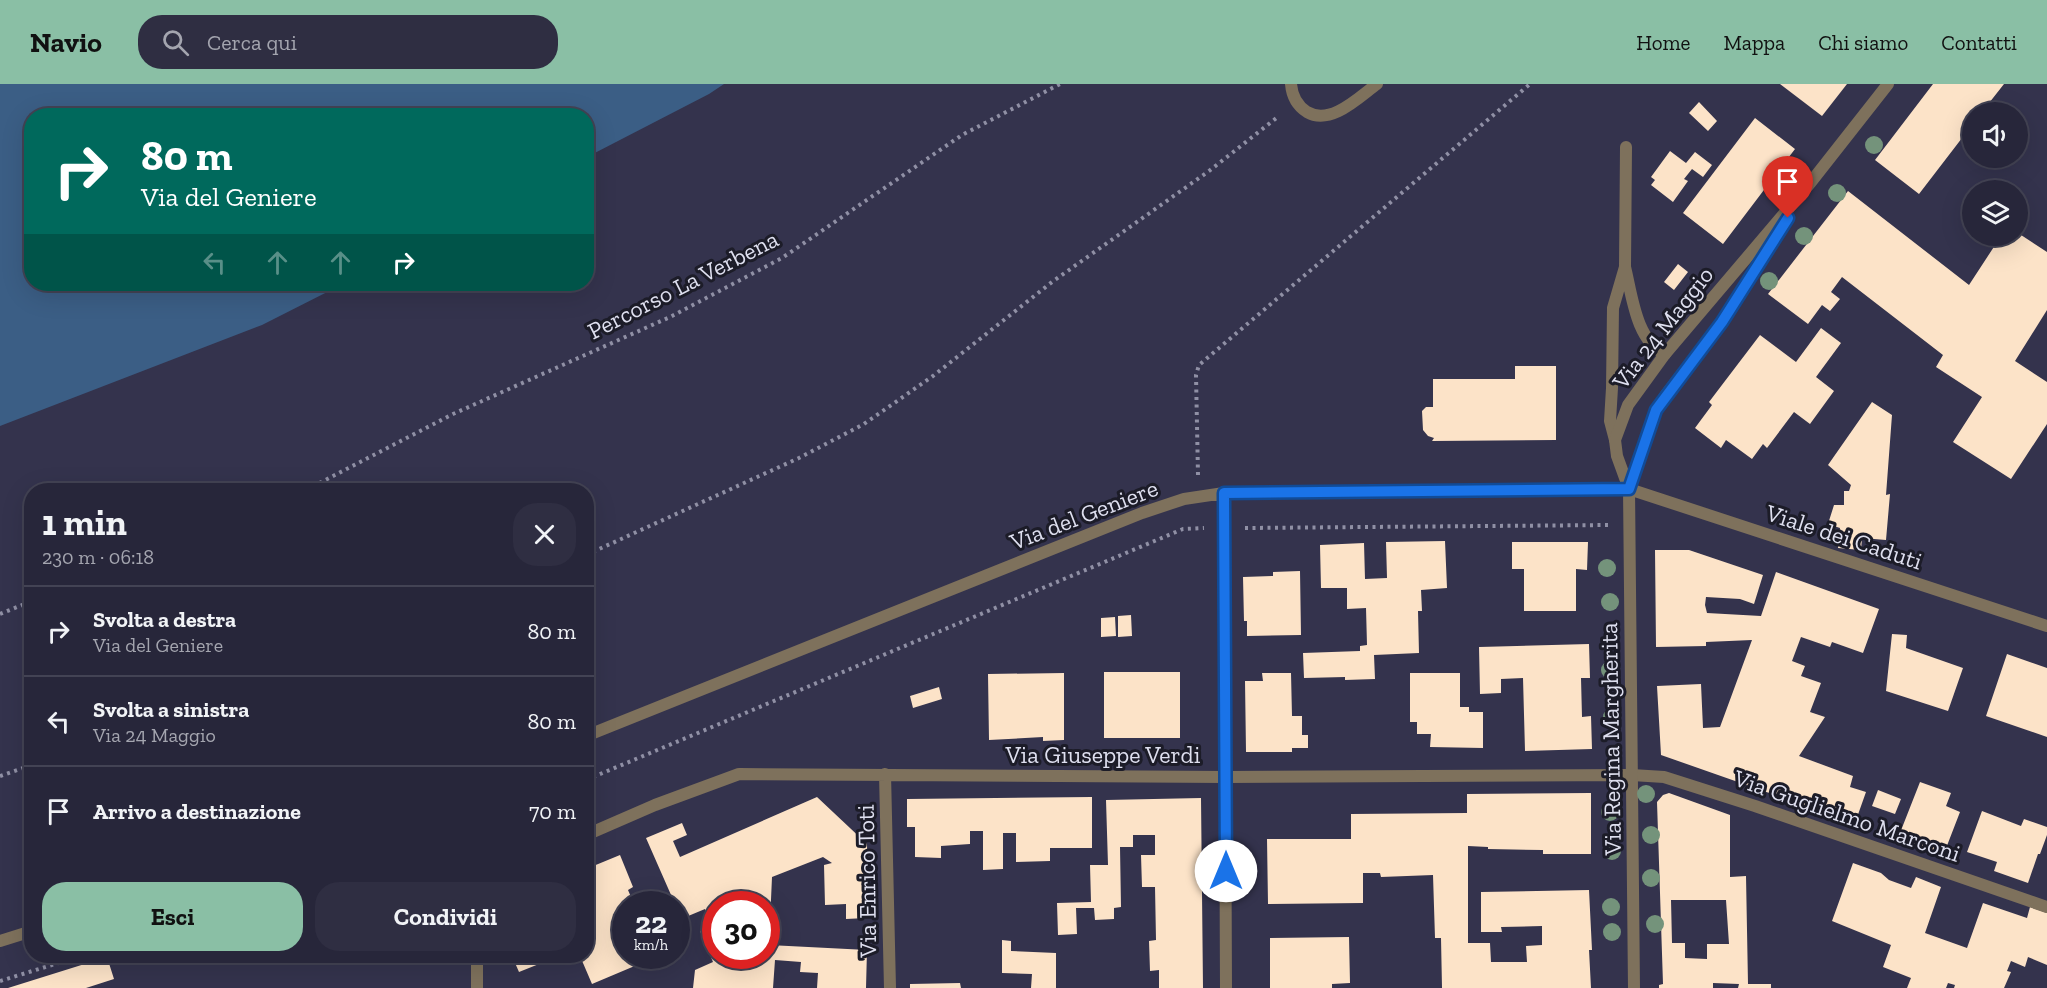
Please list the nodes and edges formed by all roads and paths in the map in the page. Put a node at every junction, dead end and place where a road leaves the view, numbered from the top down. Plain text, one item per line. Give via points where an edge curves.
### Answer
1 (1060, 84) edge
2 (1291, 84) edge
3 (1377, 84) edge
4 (1530, 84) edge
5 (1888, 84) edge
6 (1283, 113) dead end
7 (1626, 147) dead end
8 (1811, 182) junction
9 (1624, 267) junction
10 (1665, 354) junction
11 (1615, 440) junction
12 (1198, 476) dead end
13 (320, 483) edge
14 (1629, 489) junction
15 (1224, 493) junction
16 (1629, 525) junction
17 (1195, 527) dead end
18 (1266, 529) dead end
19 (594, 551) edge
20 (24, 604) edge
21 (0, 614) edge
22 (2047, 626) edge
23 (594, 733) edge
24 (24, 768) edge
25 (885, 774) junction
26 (1632, 775) junction
27 (0, 776) edge
28 (594, 777) edge
29 (1226, 777) junction
30 (594, 832) edge
31 (2047, 907) edge
32 (24, 934) edge
33 (0, 941) edge
34 (58, 963) edge
35 (477, 963) edge
36 (0, 981) edge
37 (477, 988) edge
38 (890, 988) edge
39 (1226, 988) edge
40 (1634, 988) edge

1 - 13 path, Percorso La Verbena via 962,135 782,258 670,317 453,414
2 - 3 street via 1292,94 1303,109 1322,116 1344,108
4 - 12 path via 1199,365
5 - 8 street, Via 24 Maggio
6 - 19 path via 864,424 800,458
7 - 9 street
8 - 10 street, Via 24 Maggio
8 - 14 street, Via 24 Maggio via 1722,322 1656,410
9 - 10 street via 1642,331 1654,350
9 - 11 street via 1613,308 1610,421
10 - 11 street, Via 24 Maggio via 1628,405
11 - 14 street
14 - 15 street, Via del Geniere
14 - 16 street, Via Regina Margherita
14 - 22 street, Viale dei Caduti
15 - 23 street, Via del Geniere via 1184,499 1142,513
15 - 29 street
16 - 18 path
16 - 26 street, Via Regina Margherita
17 - 28 path
20 - 21 path
24 - 27 path
25 - 29 street, Via Giuseppe Verdi
25 - 30 street, Via Giuseppe Verdi via 740,774
25 - 38 street, Via Enrico Toti
26 - 29 street, Via Giuseppe Verdi
26 - 31 street, Via Guglielmo Marconi via 1664,777
26 - 40 street, Via Regina Margherita
29 - 39 street
32 - 33 street
34 - 36 path
35 - 37 street

